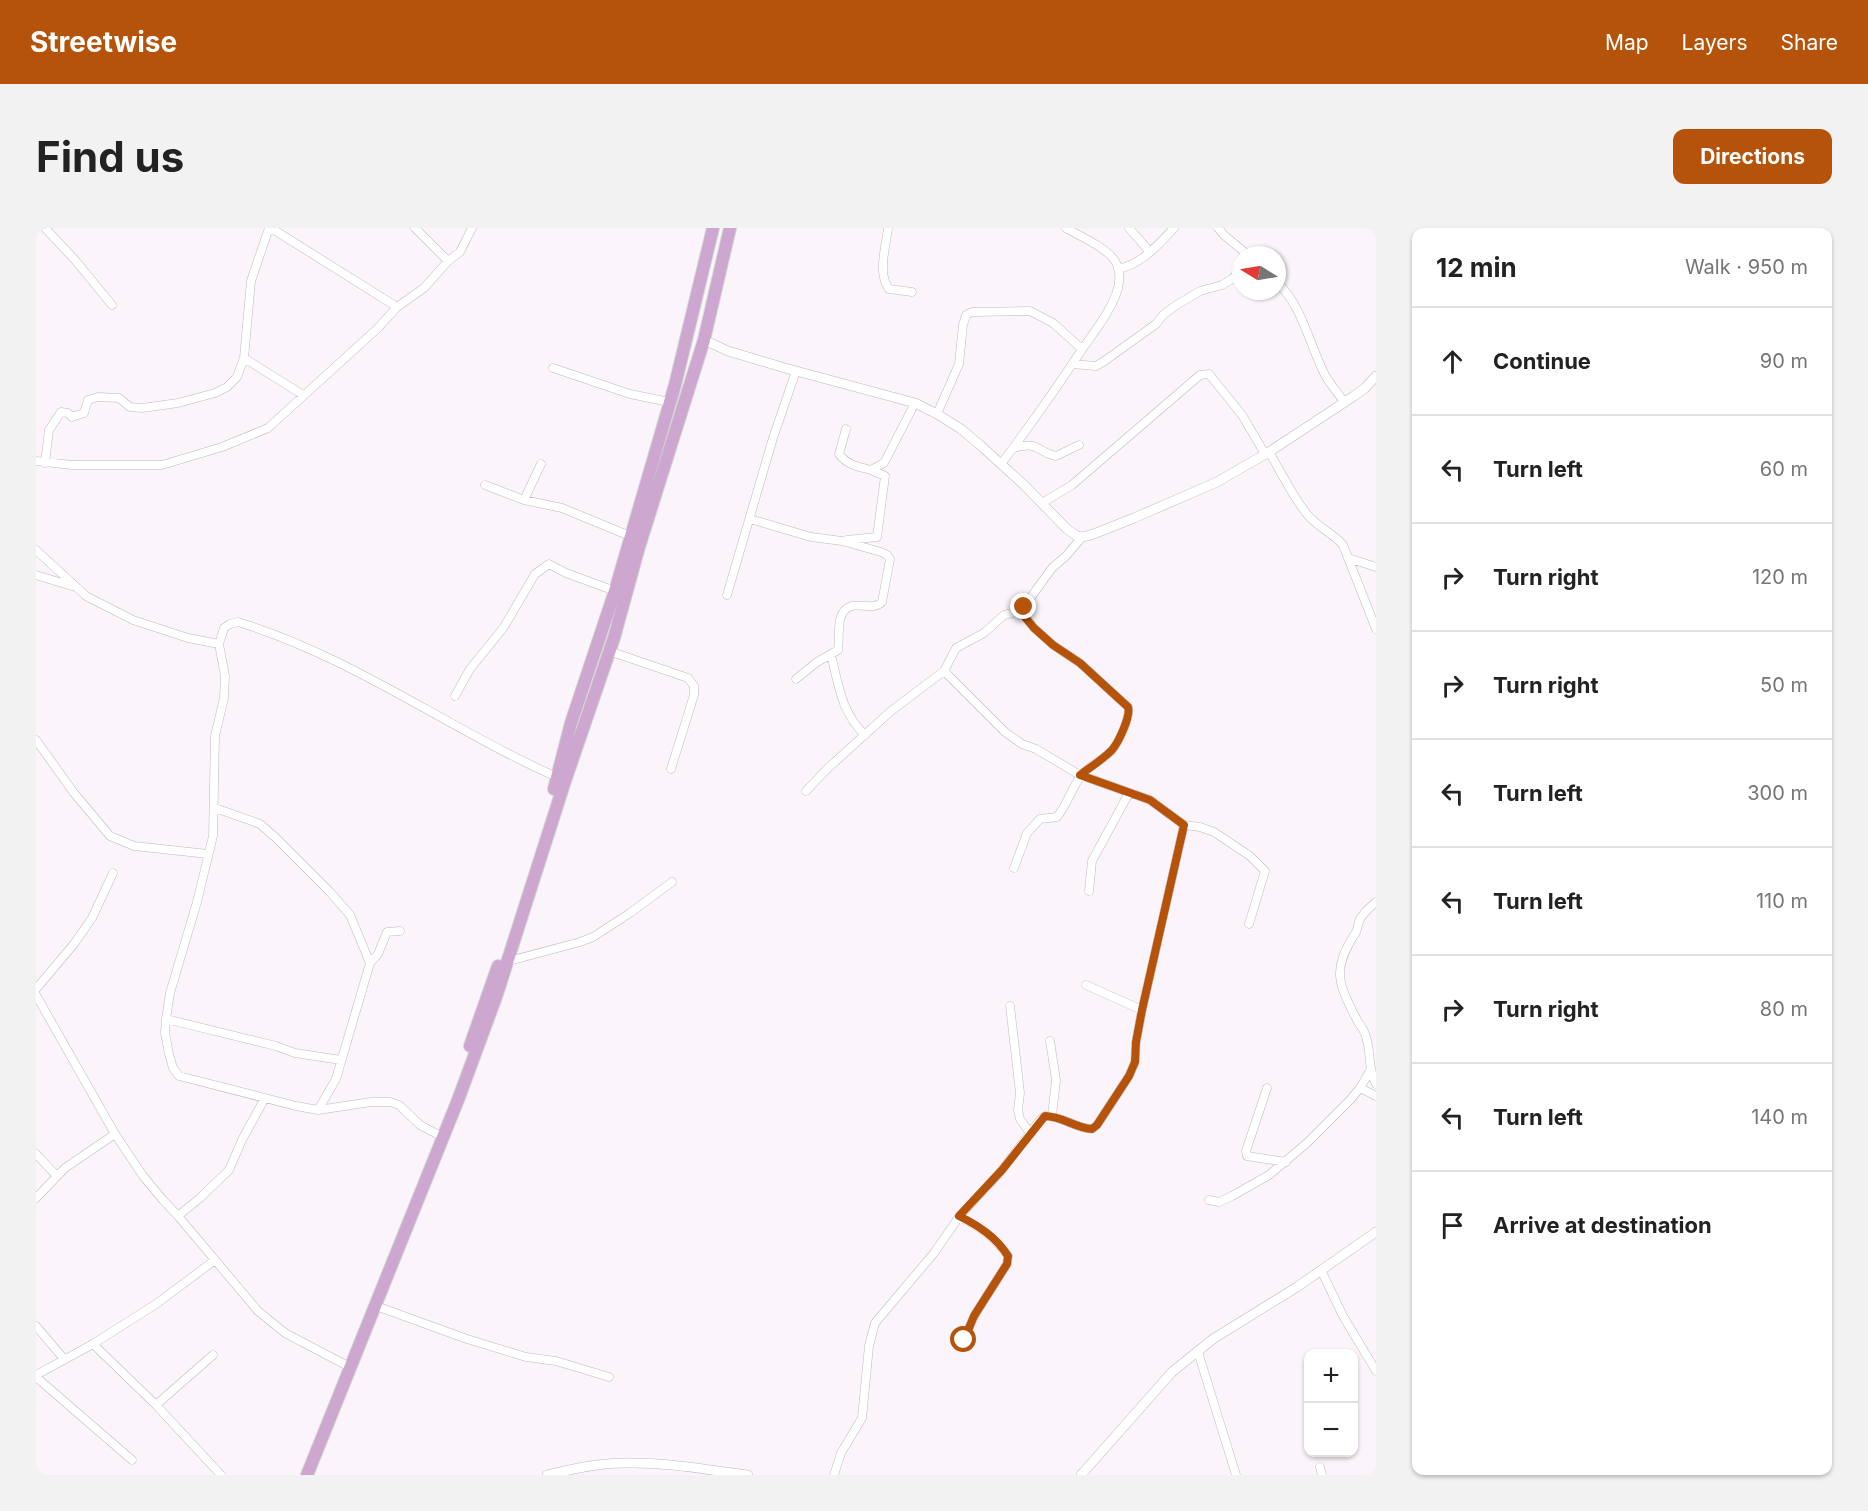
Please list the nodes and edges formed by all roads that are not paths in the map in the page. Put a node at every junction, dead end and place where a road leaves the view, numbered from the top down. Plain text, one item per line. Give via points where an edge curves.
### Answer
1 (45, 228) edge
2 (270, 228) edge
3 (415, 228) edge
4 (472, 228) edge
5 (713, 228) edge
6 (730, 228) edge
7 (888, 228) edge
8 (1066, 228) edge
9 (1129, 228) edge
10 (1174, 228) edge
11 (1218, 228) edge
12 (1237, 246) edge
13 (1150, 252) junction
14 (448, 261) junction
15 (1118, 269) junction
16 (1232, 279) edge
17 (912, 292) dead end
18 (1286, 293) edge
19 (112, 305) dead end
20 (397, 307) junction
21 (704, 340) junction
22 (1082, 349) junction
23 (244, 358) junction
24 (1072, 364) junction
25 (553, 368) dead end
26 (796, 371) junction
27 (1376, 376) edge
28 (303, 395) junction
29 (669, 402) junction
30 (1344, 402) junction
31 (915, 403) junction
32 (937, 414) junction
33 (846, 429) dead end
34 (1079, 445) dead end
35 (1013, 448) junction
36 (1267, 453) junction
37 (40, 462) edge
38 (540, 464) dead end
39 (1000, 464) junction
40 (871, 470) junction
41 (485, 485) dead end
42 (524, 500) junction
43 (1042, 503) junction
44 (750, 519) junction
45 (630, 536) junction
46 (1082, 537) junction
47 (842, 541) junction
48 (36, 550) edge
49 (1348, 558) junction
50 (1376, 567) edge
51 (36, 574) edge
52 (76, 587) junction
53 (615, 591) junction
54 (727, 595) dead end
55 (1020, 611) junction
56 (1376, 629) edge
57 (219, 644) junction
58 (609, 651) junction
59 (831, 655) junction
60 (944, 671) junction
61 (796, 679) dead end
62 (455, 696) dead end
63 (865, 735) junction
64 (36, 740) edge
65 (671, 769) dead end
66 (1080, 775) junction
67 (561, 779) junction
68 (806, 791) dead end
69 (1129, 793) junction
70 (214, 808) junction
71 (1184, 825) junction
72 (208, 854) junction
73 (1014, 868) dead end
74 (113, 873) dead end
75 (672, 882) dead end
76 (1089, 891) dead end
77 (1376, 902) edge
78 (1249, 924) dead end
79 (400, 931) dead end
80 (509, 961) junction
81 (370, 963) junction
82 (1086, 985) dead end
83 (36, 989) edge
84 (36, 995) edge
85 (1010, 1006) dead end
86 (1142, 1010) junction
87 (166, 1019) junction
88 (1050, 1041) dead end
89 (341, 1060) junction
90 (1370, 1071) junction
91 (1376, 1084) edge
92 (1267, 1088) dead end
93 (1360, 1088) junction
94 (1376, 1096) edge
95 (265, 1098) junction
96 (318, 1110) junction
97 (1052, 1116) junction
98 (1030, 1133) junction
99 (115, 1134) junction
100 (436, 1134) junction
101 (36, 1154) edge
102 (1286, 1162) junction
103 (56, 1175) junction
104 (36, 1198) edge
105 (1209, 1200) dead end
106 (409, 1212) junction
107 (178, 1216) junction
108 (959, 1216) junction
109 (1376, 1232) edge
110 (215, 1260) junction
111 (1321, 1270) junction
112 (376, 1306) junction
113 (36, 1326) edge
114 (964, 1340) dead end
115 (93, 1344) junction
116 (1198, 1352) junction
117 (213, 1355) dead end
118 (64, 1359) junction
119 (344, 1364) junction
120 (1376, 1371) edge
121 (36, 1376) edge
122 (609, 1377) dead end
123 (156, 1405) junction
124 (132, 1460) dead end
125 (563, 1473) edge
126 (221, 1475) edge
127 (298, 1475) edge
128 (308, 1475) edge
129 (547, 1475) edge
130 (748, 1475) edge
131 (834, 1475) edge
132 (1081, 1475) edge
133 (1236, 1475) edge

1 - 19 street
2 - 20 street
2 - 23 street via 251,281
3 - 14 street
4 - 14 street via 460,252
5 - 29 main road
6 - 21 main road
7 - 17 street via 882,275 885,284 889,289
8 - 15 street via 1109,255
9 - 13 street
10 - 13 street
11 - 12 street
13 - 15 street via 1131,266
14 - 20 street via 424,288
15 - 22 street via 1118,289 1112,303
16 - 24 street via 1174,306 1156,324 1096,366
18 - 30 street via 1305,325 1326,377
20 - 28 street
21 - 26 street
21 - 58 main road
22 - 24 street
22 - 32 street via 1053,323 1030,311 972,312 966,315 959,364
23 - 28 street
23 - 37 street via 237,377 204,397 142,408 130,407 119,398 98,397 88,400 84,413 72,417 61,412 50,430
24 - 35 street
25 - 29 street
26 - 31 street
26 - 44 street
27 - 30 street
28 - 37 street via 268,428 180,461 147,466
29 - 45 main road
30 - 36 street
31 - 32 street
31 - 40 street via 884,463
32 - 39 street via 961,429
33 - 40 street via 840,447 843,460
34 - 35 street via 1056,456 1028,444
35 - 39 street
36 - 43 street via 1242,415 1205,374 1072,485
36 - 46 street via 1217,482
36 - 49 street via 1306,513 1337,538
38 - 42 street
39 - 43 street
40 - 47 street via 885,476 877,537
41 - 42 street
42 - 45 street via 562,508
43 - 46 street via 1067,530
44 - 47 street via 811,537
44 - 54 street
45 - 53 main road
46 - 55 street via 1052,568
47 - 59 street via 881,552 890,559 882,602 874,607 852,606 844,611 838,650
48 - 52 street
49 - 50 street
49 - 56 street
51 - 52 street
52 - 57 street via 133,620
53 - 62 street via 553,565 545,566 535,574 504,627 470,669
53 - 67 main road via 571,723
55 - 60 street via 1004,615 984,633 956,648
55 - 66 street via 1034,628 1128,707 1128,719 1112,750
57 - 67 street via 224,628 238,622 297,642
57 - 70 street via 225,676 215,736
58 - 65 street via 688,678 694,686
58 - 67 main road
59 - 61 street
59 - 63 street via 845,711
60 - 63 street
60 - 66 street via 1005,732
63 - 68 street
64 - 72 street via 110,836 134,846
66 - 69 street
66 - 73 street via 1057,817 1040,819 1027,833
67 - 80 main road
67 - 100 main road via 504,950
69 - 71 street via 1150,800
69 - 76 street via 1092,861
70 - 72 street
70 - 81 street via 260,824 276,838 350,915
71 - 78 street via 1226,838 1263,868
71 - 86 street
72 - 87 street
74 - 83 street via 92,918
75 - 80 street via 593,937
77 - 90 street via 1359,921 1358,930 1342,955 1339,971 1365,1033
79 - 81 street via 387,932
80 - 106 main road
81 - 89 street
82 - 86 street
84 - 99 street
85 - 98 street via 1020,1093 1018,1110
86 - 97 street via 1135,1062 1097,1125 1084,1129
87 - 89 street via 295,1053
87 - 95 street via 169,1054 179,1076
88 - 97 street via 1056,1080
89 - 96 street via 336,1079
90 - 91 street
90 - 93 street
92 - 102 street via 1247,1156
93 - 94 street
93 - 102 street
95 - 96 street
95 - 107 street via 229,1170
96 - 100 street via 390,1102
97 - 98 street via 1045,1116
98 - 108 street
99 - 103 street
99 - 107 street via 143,1176
100 - 106 main road
101 - 103 street
102 - 105 street via 1232,1196 1219,1202
103 - 104 street
106 - 112 main road
106 - 119 main road
107 - 110 street
108 - 114 street via 992,1236 1008,1256
108 - 131 street via 934,1253 875,1323 862,1418
109 - 111 street
110 - 115 street
110 - 119 street via 270,1322
111 - 116 street
111 - 120 street
112 - 122 street via 526,1357 556,1361
112 - 128 main road
113 - 118 street
115 - 118 street
115 - 123 street
116 - 132 street via 1172,1372
116 - 133 street
117 - 123 street
118 - 121 street
119 - 127 main road
121 - 124 street
123 - 126 street
125 - 129 street
125 - 130 street via 586,1466 623,1463

